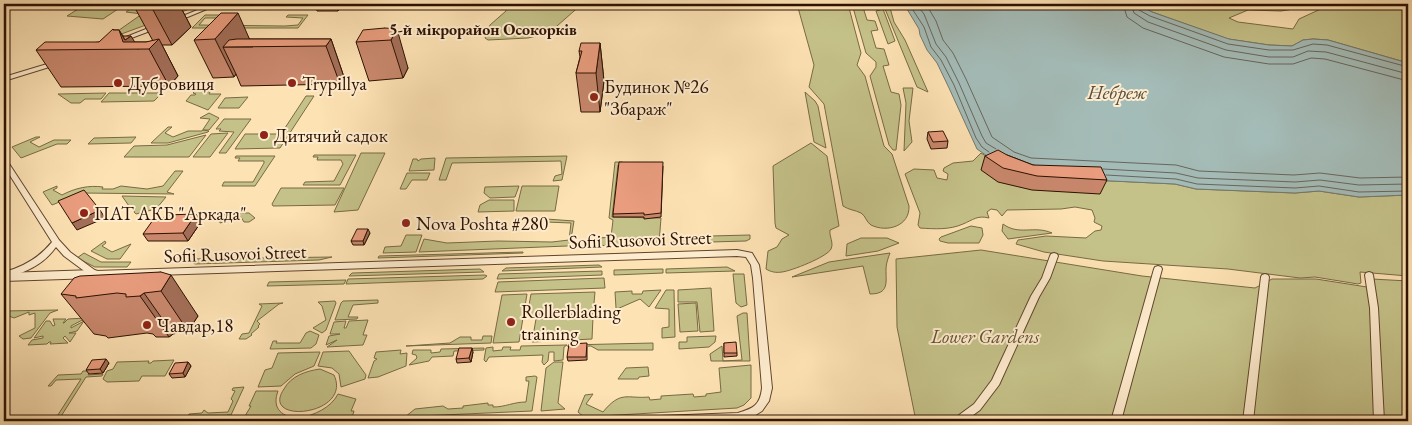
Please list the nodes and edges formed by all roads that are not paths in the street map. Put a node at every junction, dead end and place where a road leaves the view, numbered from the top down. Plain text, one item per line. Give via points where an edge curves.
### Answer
1 (216, 4) edge
2 (114, 42) edge
3 (60, 62) edge
4 (4, 79) edge
5 (4, 160) edge
6 (56, 242) junction
7 (1054, 256) dead end
8 (1158, 269) dead end
9 (94, 274) junction
10 (1369, 275) dead end
11 (4, 276) edge
12 (1265, 277) dead end
13 (634, 421) edge
14 (958, 421) edge
15 (1116, 421) edge
16 (1248, 421) edge
17 (1379, 421) edge

1 - 2 street
3 - 4 street
5 - 6 street
6 - 9 street
6 - 11 street via 34,264
7 - 14 street via 996,382 977,407
8 - 15 street
9 - 11 street
9 - 13 street, Sofii Rusovoi Street via 749,255 755,265 766,401 751,414 738,416
10 - 17 street via 1374,308
12 - 16 street

